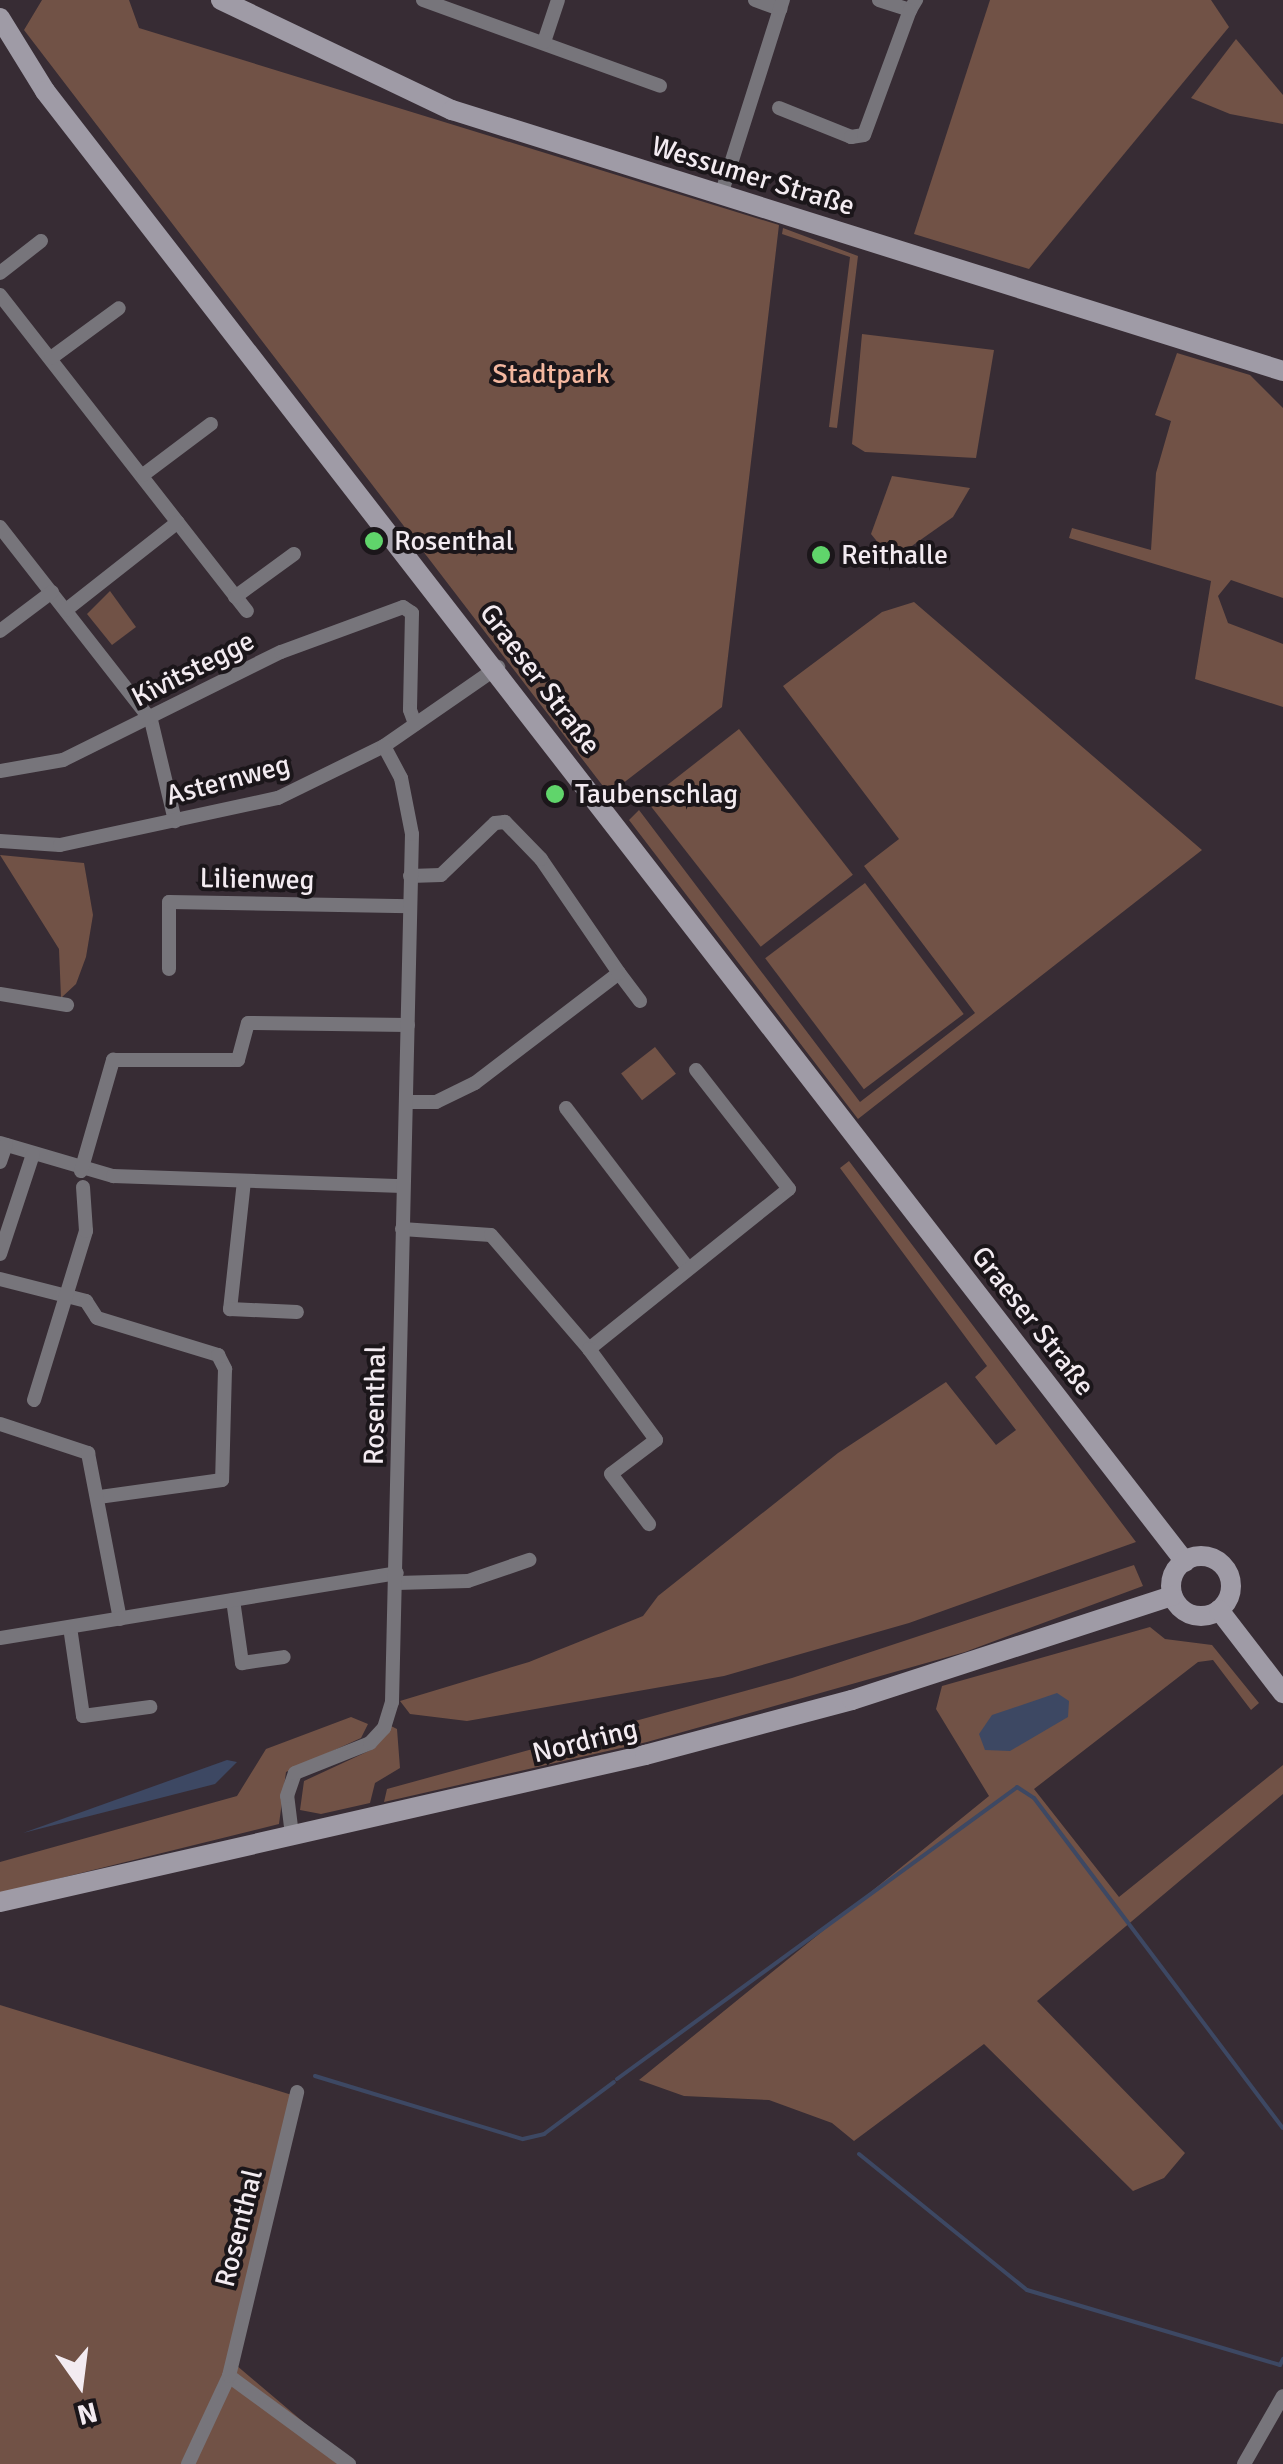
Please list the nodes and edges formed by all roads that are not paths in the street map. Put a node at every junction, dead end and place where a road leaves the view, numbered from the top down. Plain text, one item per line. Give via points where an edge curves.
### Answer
1 (221, 0) edge
2 (423, 0) edge
3 (558, 0) edge
4 (756, 0) edge
5 (879, 0) edge
6 (782, 4) edge
7 (913, 5) edge
8 (0, 18) edge
9 (544, 42) junction
10 (660, 86) dead end
11 (779, 108) dead end
12 (720, 195) junction
13 (41, 241) dead end
14 (0, 273) edge
15 (0, 295) edge
16 (119, 308) dead end
17 (51, 358) junction
18 (1283, 372) edge
19 (211, 424) dead end
20 (143, 475) junction
21 (178, 522) junction
22 (0, 527) edge
23 (294, 554) dead end
24 (52, 592) junction
25 (235, 596) junction
26 (66, 610) junction
27 (247, 611) dead end
28 (0, 630) edge
29 (498, 667) junction
30 (150, 720) junction
31 (415, 724) junction
32 (384, 746) junction
33 (0, 771) edge
34 (176, 821) junction
35 (0, 841) edge
36 (410, 876) junction
37 (410, 906) junction
38 (168, 969) dead end
39 (619, 973) junction
40 (0, 994) edge
41 (640, 1002) dead end
42 (67, 1005) dead end
43 (408, 1025) junction
44 (696, 1070) dead end
45 (407, 1102) junction
46 (566, 1108) dead end
47 (3, 1144) edge
48 (33, 1154) junction
49 (0, 1162) edge
50 (81, 1170) junction
51 (244, 1181) junction
52 (403, 1186) junction
53 (82, 1187) dead end
54 (402, 1229) junction
55 (0, 1254) edge
56 (688, 1268) junction
57 (0, 1278) edge
58 (65, 1298) junction
59 (296, 1312) dead end
60 (589, 1349) junction
61 (34, 1400) dead end
62 (0, 1424) edge
63 (100, 1497) junction
64 (649, 1524) dead end
65 (529, 1560) dead end
66 (1185, 1562) junction
67 (397, 1578) junction
68 (1173, 1596) junction
69 (232, 1600) junction
70 (1219, 1610) junction
71 (120, 1619) junction
72 (70, 1627) junction
73 (0, 1638) edge
74 (284, 1657) dead end
75 (1283, 1693) edge
76 (150, 1707) dead end
77 (292, 1835) junction
78 (0, 1902) edge
79 (297, 2092) dead end
80 (229, 2376) junction
81 (1283, 2396) edge
82 (188, 2464) edge
83 (349, 2464) edge
84 (1244, 2464) edge

1 - 12 main road, Wessumer Straße via 452,110
2 - 9 street
3 - 9 street
4 - 6 street
5 - 7 street
6 - 12 street
7 - 11 street via 864,134 851,137
8 - 29 main road, Graeser Straße via 45,91
9 - 10 street
12 - 18 main road, Wessumer Straße
13 - 14 street
15 - 17 street
16 - 17 street
17 - 20 street
19 - 20 street
20 - 21 street
21 - 25 street
21 - 26 street
22 - 24 street
23 - 25 street
24 - 26 street
24 - 28 street
25 - 27 street
26 - 30 street
29 - 31 street, Asternweg
29 - 66 main road, Graeser Straße
30 - 31 street, Kivitstegge via 281,652 409,608
30 - 33 street, Kivitstegge via 62,760
30 - 34 street
31 - 32 street, Asternweg
32 - 34 street, Asternweg via 278,798
32 - 36 street, Rosenthal via 406,795
34 - 35 street, Asternweg via 60,845
36 - 37 street, Rosenthal
36 - 39 street via 441,875 495,822 505,822 542,858
37 - 38 street, Lilienweg via 169,902
37 - 43 street, Rosenthal
39 - 41 street
39 - 45 street via 464,1090 436,1102
40 - 42 street
43 - 45 street, Rosenthal
43 - 50 street via 248,1023 238,1060 113,1060
44 - 56 street via 789,1188
45 - 52 street, Rosenthal
46 - 56 street
47 - 48 street
47 - 49 street
48 - 50 street
48 - 55 street
50 - 51 street
51 - 52 street
51 - 59 street via 230,1309
52 - 54 street, Rosenthal
53 - 58 street via 86,1232
54 - 60 street via 491,1236
54 - 67 street, Rosenthal
56 - 60 street
57 - 58 street
58 - 61 street
58 - 63 street via 86,1301 97,1318 204,1347 224,1369 222,1480
60 - 64 street via 656,1440 611,1474
62 - 63 street via 80,1446
63 - 71 street
65 - 67 street via 468,1581
66 - 68 main road via 1173,1576
66 - 70 main road via 1202,1556 1226,1569 1230,1596
67 - 69 street
67 - 77 street, Rosenthal via 389,1717 370,1744 296,1773 287,1796
68 - 70 main road via 1192,1615
68 - 77 main road, Nordring via 833,1705
69 - 71 street
69 - 74 street via 242,1664
70 - 75 main road
71 - 72 street
72 - 73 street
72 - 76 street via 83,1716
77 - 78 main road, Nordring
79 - 80 street, Rosenthal
80 - 82 street, Rosenthal
80 - 83 street
81 - 84 street

